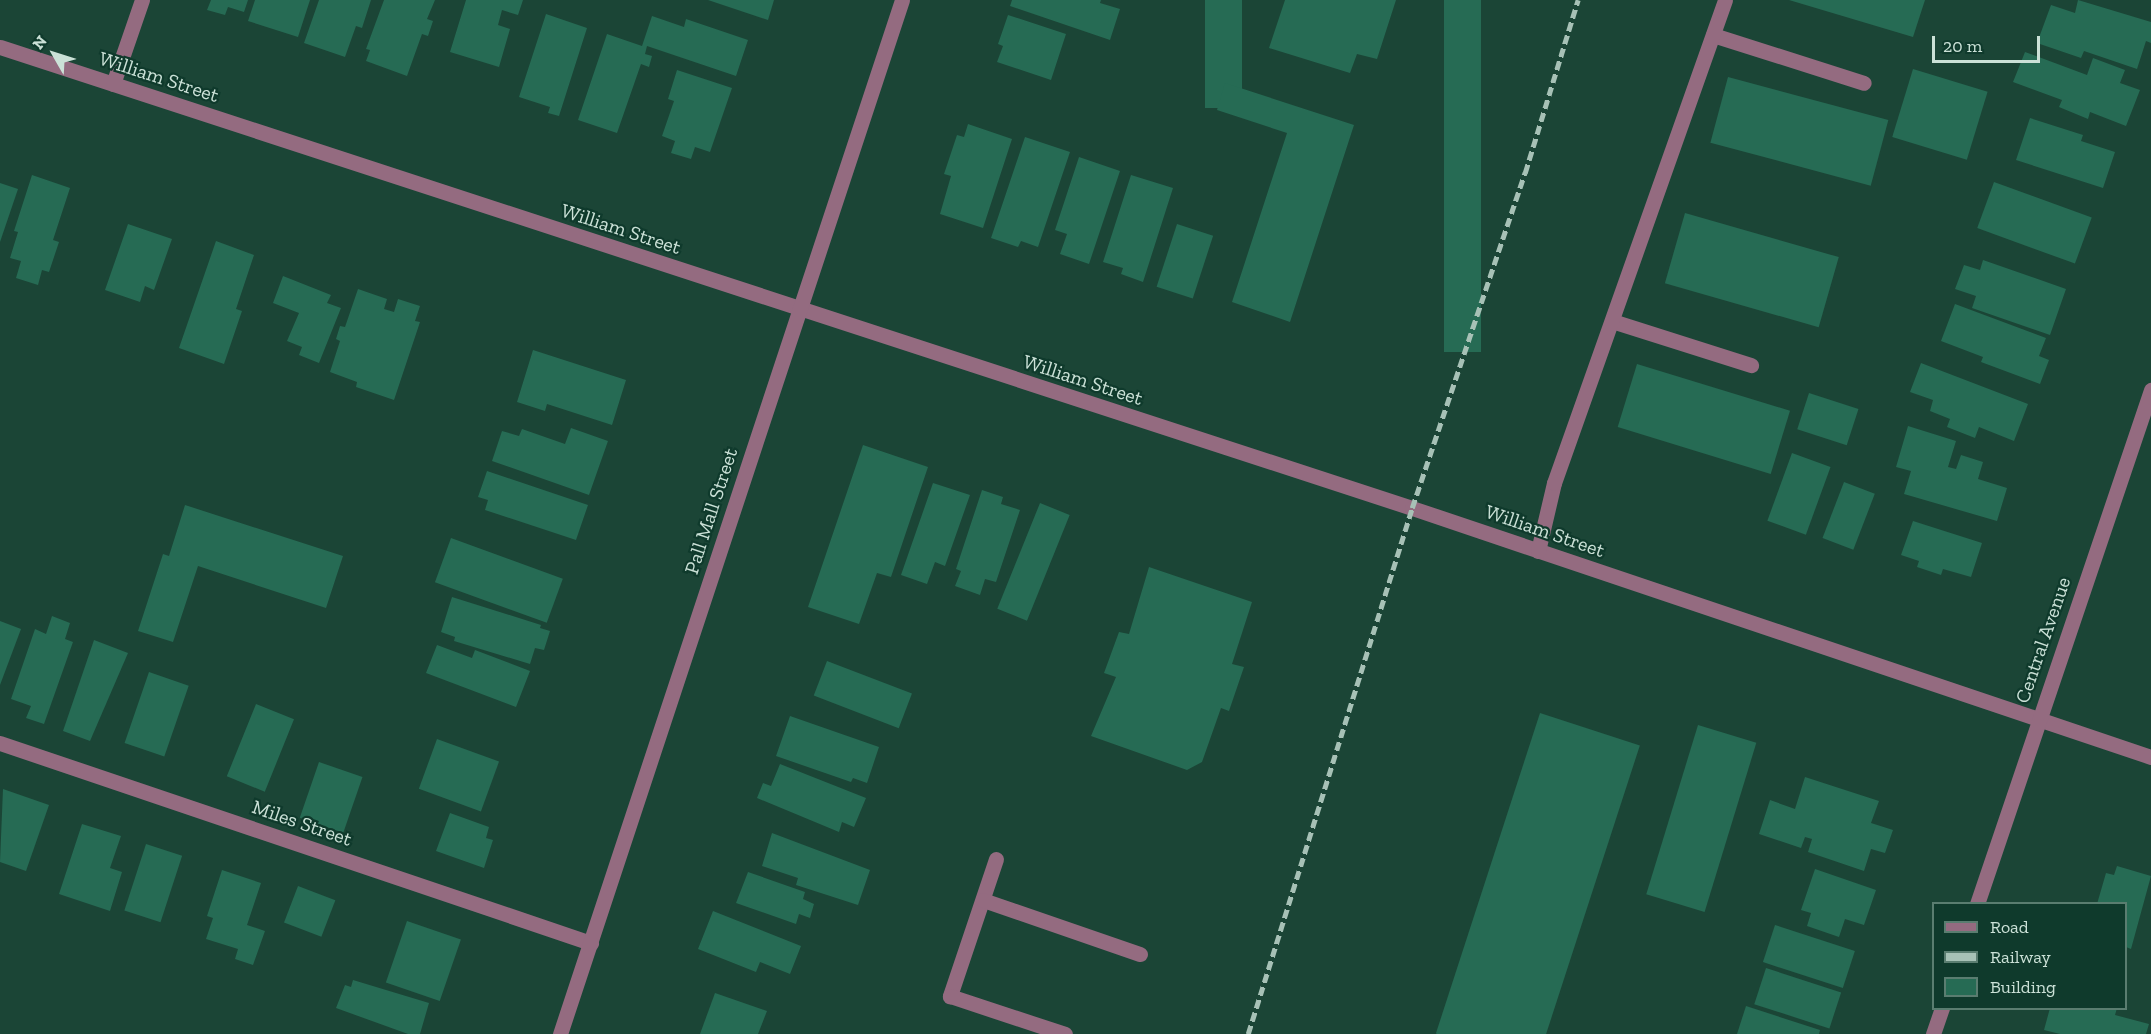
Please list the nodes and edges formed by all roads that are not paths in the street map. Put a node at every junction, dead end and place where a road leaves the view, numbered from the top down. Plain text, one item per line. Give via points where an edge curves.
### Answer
1 (142, 0) edge
2 (902, 0) edge
3 (1725, 0) edge
4 (1713, 35) junction
5 (0, 47) edge
6 (1864, 83) dead end
7 (113, 84) junction
8 (800, 310) junction
9 (1612, 321) junction
10 (1751, 365) dead end
11 (2151, 390) edge
12 (1538, 551) junction
13 (2038, 721) junction
14 (0, 743) edge
15 (2151, 757) edge
16 (996, 859) dead end
17 (982, 900) junction
18 (1977, 902) edge
19 (591, 943) junction
20 (1140, 954) dead end
21 (1941, 1010) edge
22 (560, 1034) edge
23 (1065, 1034) edge
24 (1933, 1034) edge

1 - 7 street
2 - 8 street, Pall Mall Street
3 - 4 street
4 - 6 street
4 - 9 street
5 - 7 street, William Street
7 - 8 street, William Street
8 - 12 street, William Street
8 - 19 street, Pall Mall Street
9 - 10 street
9 - 12 street via 1554,483
11 - 13 street, Central Avenue
12 - 13 street, William Street
13 - 15 street, William Street
13 - 18 street, Central Avenue
14 - 19 street, Miles Street
16 - 17 street
17 - 20 street
17 - 23 street via 950,996
19 - 22 street, Pall Mall Street
21 - 24 street

